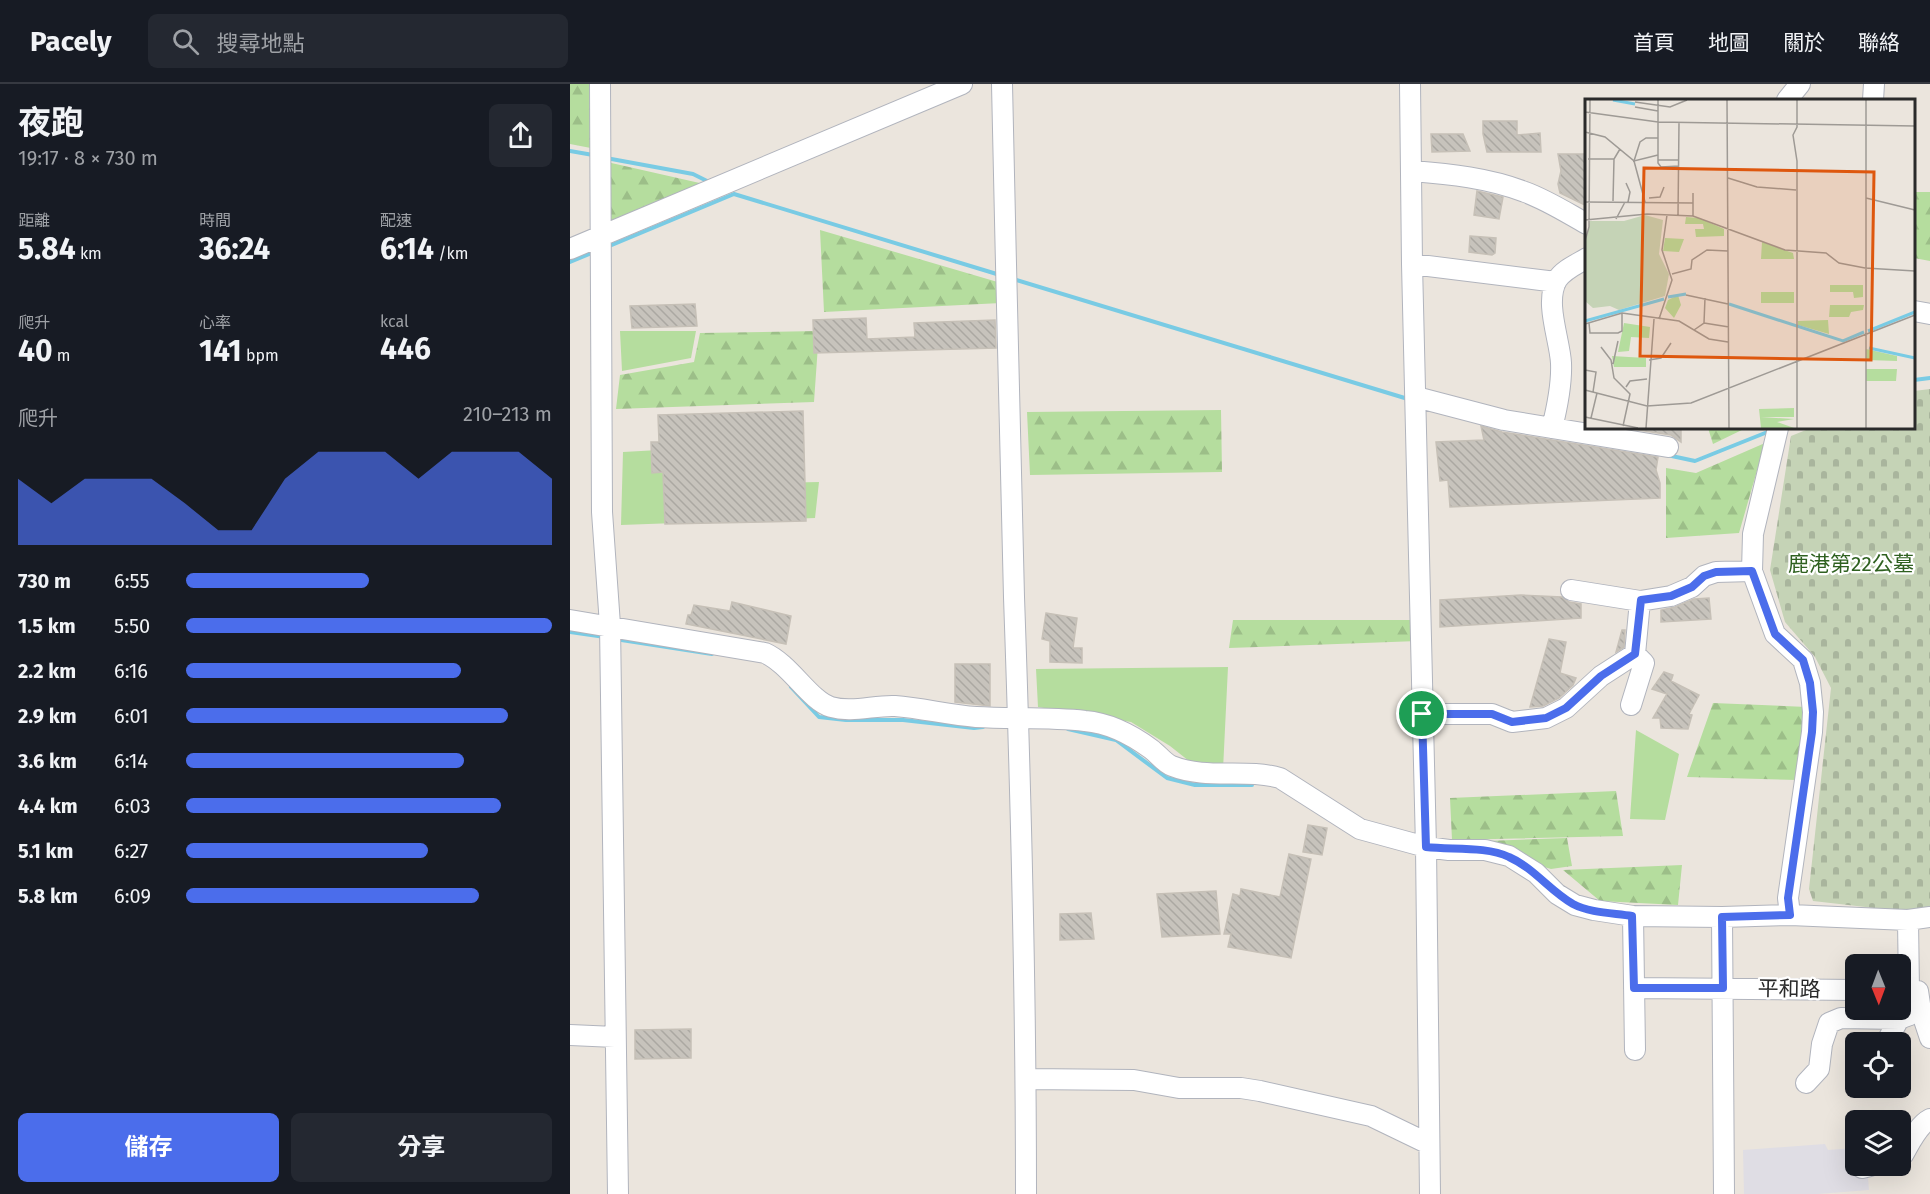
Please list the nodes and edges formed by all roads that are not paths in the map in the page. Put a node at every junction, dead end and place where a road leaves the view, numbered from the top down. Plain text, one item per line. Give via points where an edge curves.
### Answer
1 (600, 84) edge
2 (962, 84) edge
3 (1002, 84) edge
4 (1410, 84) edge
5 (1800, 84) edge
6 (1874, 84) edge
7 (1788, 99) edge
8 (1873, 99) edge
9 (1412, 171) junction
10 (1585, 223) edge
11 (601, 244) junction
12 (570, 249) edge
13 (1585, 259) edge
14 (1412, 264) junction
15 (1556, 282) junction
16 (1915, 311) edge
17 (1930, 314) edge
18 (1416, 397) junction
19 (1552, 428) junction
20 (1777, 431) edge
21 (1668, 447) dead end
22 (1752, 571) junction
23 (1570, 590) dead end
24 (1641, 600) junction
25 (570, 620) edge
26 (610, 634) junction
27 (1635, 654) junction
28 (1631, 705) dead end
29 (1422, 714) junction
30 (1019, 724) junction
31 (1426, 847) junction
32 (1790, 915) junction
33 (1632, 916) junction
34 (1722, 917) junction
35 (1930, 917) edge
36 (1908, 920) junction
37 (1634, 988) junction
38 (1723, 988) junction
39 (1845, 990) edge
40 (1914, 991) edge
41 (1921, 1011) junction
42 (1911, 1015) edge
43 (1845, 1018) edge
44 (570, 1035) edge
45 (615, 1037) junction
46 (1930, 1038) edge
47 (1635, 1050) dead end
48 (1026, 1079) junction
49 (1806, 1083) dead end
50 (1930, 1119) edge
51 (1911, 1140) edge
52 (1429, 1144) junction
53 (618, 1194) edge
54 (1026, 1194) edge
55 (1430, 1194) edge
56 (1724, 1194) edge

1 - 11 street
2 - 11 street
3 - 30 street
4 - 9 street
5 - 7 street
6 - 8 street
9 - 10 street via 1503,185 1546,201
9 - 14 street
11 - 12 street
11 - 26 street via 602,512
13 - 15 street
14 - 15 street
14 - 18 street
15 - 19 street via 1555,327 1561,362 1558,407
16 - 17 street
18 - 19 street
18 - 29 street
19 - 21 street
20 - 22 street via 1753,534
22 - 24 street via 1716,572 1671,596
22 - 32 street via 1775,634 1803,660 1810,683 1812,732 1788,898
23 - 24 street
24 - 27 street
25 - 26 street
26 - 30 street via 765,653 776,658 818,699 842,710 892,706
26 - 45 street
27 - 28 street via 1644,663
27 - 29 street via 1601,676 1566,708 1546,718 1512,722 1492,714
29 - 31 street
30 - 31 street via 1088,721 1128,733 1170,766 1220,775 1266,774 1280,778 1360,829
30 - 48 street
31 - 33 street via 1485,850 1509,856 1575,905
31 - 52 street
32 - 34 street
32 - 36 street
33 - 34 street
33 - 37 street
34 - 38 street
35 - 36 street
36 - 40 street
37 - 38 street, 平和路
37 - 47 street
38 - 39 street, 平和路
38 - 56 street
40 - 41 street
41 - 42 street
41 - 46 street
43 - 49 street via 1829,1023 1819,1069
44 - 45 street
45 - 53 street
48 - 52 street via 1134,1080 1179,1089 1260,1091 1371,1116
48 - 54 street
50 - 51 street
52 - 55 street

